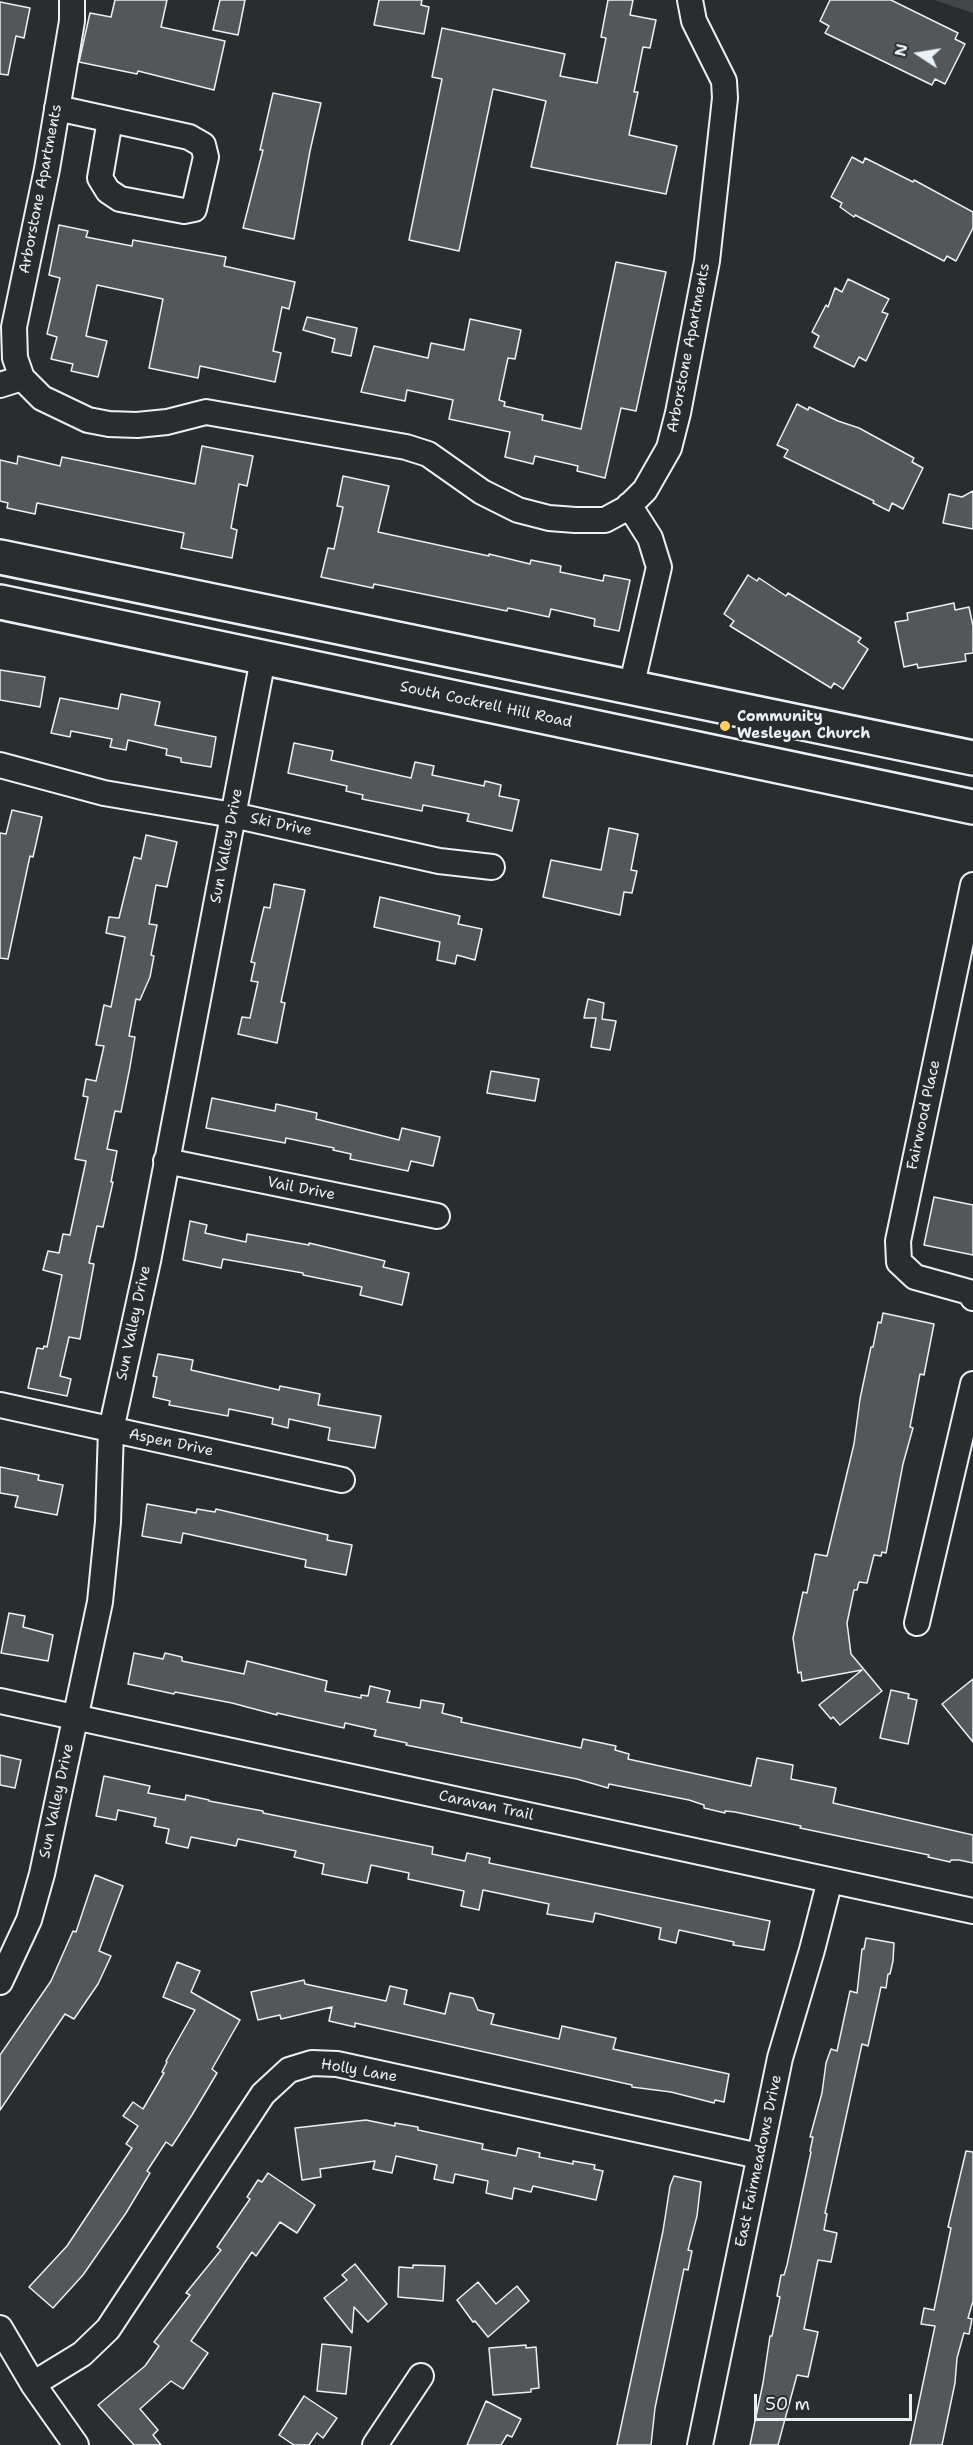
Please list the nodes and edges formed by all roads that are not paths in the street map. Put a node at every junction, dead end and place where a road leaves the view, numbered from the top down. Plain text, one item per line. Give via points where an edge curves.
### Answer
1 (72, 0) edge
2 (690, 0) edge
3 (57, 108) junction
4 (110, 120) junction
5 (11, 381) edge
6 (629, 505) junction
7 (0, 557) edge
8 (0, 602) edge
9 (263, 659) junction
10 (631, 688) junction
11 (973, 758) edge
12 (0, 765) edge
13 (973, 807) edge
14 (233, 815) junction
15 (492, 867) dead end
16 (973, 885) edge
17 (166, 1161) junction
18 (436, 1216) dead end
19 (973, 1298) edge
20 (973, 1384) edge
21 (0, 1405) edge
22 (111, 1430) junction
23 (342, 1480) dead end
24 (917, 1623) dead end
25 (0, 1701) edge
26 (75, 1717) junction
27 (830, 1880) junction
28 (973, 1911) edge
29 (0, 1982) edge
30 (759, 2156) junction
31 (0, 2328) edge
32 (421, 2376) dead end
33 (33, 2384) junction
34 (76, 2445) edge
35 (375, 2445) edge
36 (700, 2445) edge

1 - 3 street, Arborstone Apartments
2 - 6 street, Arborstone Apartments via 694,21 724,81 707,261 669,448 645,490
3 - 4 street
3 - 5 street, Arborstone Apartments via 14,327
4 - 4 street via 189,137 203,145 206,157 194,209 184,211 120,199 108,191 100,178
5 - 6 street, Arborstone Apartments via 65,411 109,424 167,422 206,412 406,447 428,454 482,492 518,510 549,518 605,520
6 - 10 street via 651,538 659,567
7 - 10 main road
8 - 9 main road, South Cockrell Hill Road
9 - 13 main road, South Cockrell Hill Road
9 - 14 street, Sun Valley Drive
10 - 11 main road
12 - 14 street, Ski Drive via 104,793
14 - 15 street, Ski Drive via 440,861
14 - 17 street, Sun Valley Drive
16 - 19 street, Fairwood Place via 897,1240 899,1262 915,1277 969,1292
17 - 18 street, Vail Drive
17 - 22 street, Sun Valley Drive
20 - 24 street
21 - 22 street, Aspen Drive
22 - 23 street, Aspen Drive
22 - 26 street, Sun Valley Drive via 100,1602
25 - 26 street, Caravan Trail
26 - 27 street, Caravan Trail
26 - 29 street, Sun Valley Drive via 29,1920
27 - 28 street, Caravan Trail
27 - 30 street, East Fairmeadows Drive via 780,2058
30 - 33 street, Holly Lane via 337,2064 312,2063 289,2070 264,2094 108,2329 82,2354
30 - 36 street, East Fairmeadows Drive
31 - 33 street
32 - 35 street
33 - 34 street

